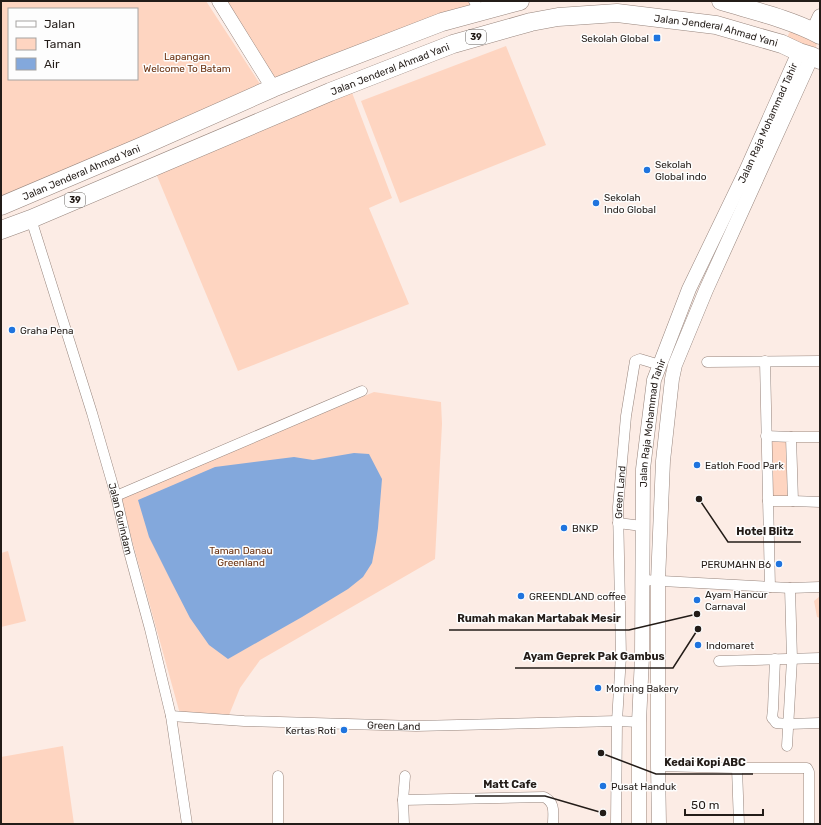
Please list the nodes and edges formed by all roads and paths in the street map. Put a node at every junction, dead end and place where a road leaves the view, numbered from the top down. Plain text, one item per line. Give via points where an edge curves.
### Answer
1 (219, 1) edge
2 (520, 1) edge
3 (721, 1) edge
4 (477, 6) edge
5 (818, 27) edge
6 (810, 56) edge
7 (273, 88) junction
8 (140, 147) junction
9 (149, 169) junction
10 (1, 206) edge
11 (31, 219) junction
12 (1, 230) edge
13 (765, 361) junction
14 (820, 361) edge
15 (707, 362) dead end
16 (660, 365) junction
17 (362, 391) dead end
18 (766, 436) junction
19 (791, 437) junction
20 (820, 438) edge
21 (116, 496) junction
22 (768, 501) junction
23 (793, 501) junction
24 (820, 502) edge
25 (618, 523) junction
26 (642, 526) junction
27 (643, 580) junction
28 (658, 581) junction
29 (770, 587) junction
30 (820, 587) edge
31 (790, 588) junction
32 (820, 658) edge
33 (775, 659) junction
34 (792, 659) junction
35 (719, 661) dead end
36 (171, 716) junction
37 (616, 721) junction
38 (639, 722) junction
39 (820, 723) edge
40 (788, 724) junction
41 (786, 746) dead end
42 (658, 766) junction
43 (737, 768) junction
44 (278, 776) dead end
45 (405, 776) dead end
46 (403, 800) junction
47 (187, 824) edge
48 (278, 824) edge
49 (404, 824) edge
50 (554, 824) edge
51 (616, 824) edge
52 (639, 824) edge
53 (659, 824) edge
54 (739, 824) edge
55 (810, 824) edge

1 - 7 main road
2 - 4 highway, Jalan Jenderal Ahmad Yani / 39
3 - 5 highway
4 - 7 highway, Jalan Jenderal Ahmad Yani / 39
6 - 9 highway, Jalan Jenderal Ahmad Yani / 39 via 782,44 716,25 617,13 558,16 453,44 330,92
6 - 16 main road, Jalan Raja Mohammad Tahir via 746,171 689,289
6 - 28 main road, Jalan Raja Mohammad Tahir via 675,365 662,461
7 - 8 highway, Jalan Jenderal Ahmad Yani / 39
8 - 9 highway
8 - 10 highway, Jalan Jenderal Ahmad Yani / 39
9 - 11 highway, Jalan Jenderal Ahmad Yani / 39
11 - 12 highway, Jalan Jenderal Ahmad Yani / 39
11 - 21 street, Jalan Gurindam
13 - 14 street
13 - 15 street
13 - 18 street
16 - 25 street, Green Land via 640,359 635,361 626,416
16 - 26 main road, Jalan Raja Mohammad Tahir via 654,380 643,469
17 - 21 street
18 - 19 street
18 - 22 street
19 - 20 street
19 - 23 street
21 - 36 street, Jalan Gurindam
22 - 23 street
22 - 29 street
23 - 24 street
25 - 26 street
25 - 37 street, Green Land via 621,656
26 - 27 main road, Jalan Raja Mohammad Tahir
27 - 28 street
27 - 38 main road, Jalan Raja Mohammad Tahir
28 - 29 street
28 - 42 main road, Jalan Raja Mohammad Tahir
29 - 31 street
30 - 31 street
31 - 34 street
32 - 34 street
33 - 34 street
33 - 35 street
33 - 40 street via 772,718 776,723
34 - 40 street
36 - 37 street, Green Land via 416,726
36 - 47 street, Jalan Gurindam
37 - 38 street, Green Land
37 - 51 street
38 - 52 main road, Jalan Raja Mohammad Tahir
39 - 40 street
40 - 41 street
42 - 43 street
42 - 53 main road, Jalan Raja Mohammad Tahir
43 - 54 street
43 - 55 street via 807,768
44 - 48 street
45 - 46 street
46 - 49 street
46 - 50 street via 544,797 552,804

